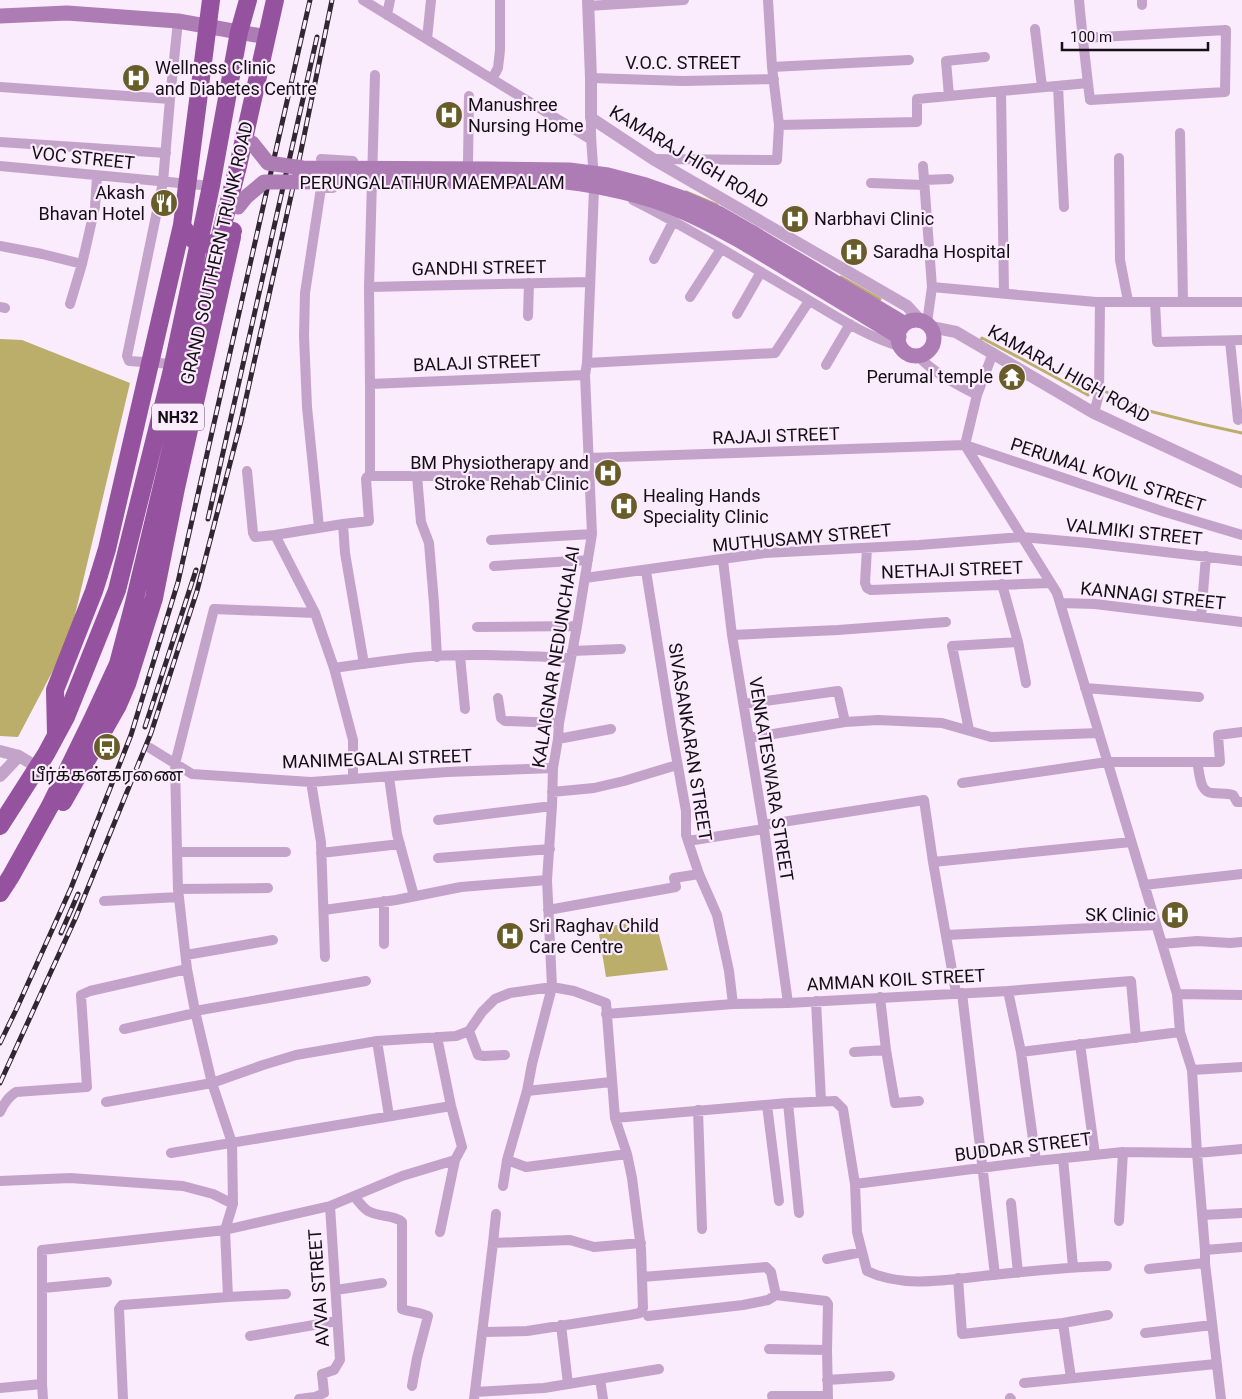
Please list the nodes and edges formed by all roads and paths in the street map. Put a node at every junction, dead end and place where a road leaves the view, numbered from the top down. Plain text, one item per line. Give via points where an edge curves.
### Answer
1 (210, 0) edge
2 (248, 0) edge
3 (275, 0) edge
4 (282, 0) edge
5 (363, 0) edge
6 (390, 0) edge
7 (431, 0) edge
8 (500, 0) edge
9 (684, 0) edge
10 (768, 0) edge
11 (1079, 0) edge
12 (588, 3) edge
13 (387, 15) junction
14 (0, 16) edge
15 (178, 21) junction
16 (1035, 29) dead end
17 (239, 32) junction
18 (266, 37) junction
19 (1083, 38) junction
20 (427, 39) junction
21 (985, 57) dead end
22 (909, 60) dead end
23 (772, 67) junction
24 (375, 75) dead end
25 (492, 78) junction
26 (592, 78) junction
27 (774, 79) junction
28 (1088, 83) junction
29 (1058, 86) junction
30 (0, 87) edge
31 (1042, 87) junction
32 (1001, 91) junction
33 (469, 96) dead end
34 (948, 96) junction
35 (170, 98) junction
36 (591, 118) junction
37 (779, 125) junction
38 (1180, 133) dead end
39 (590, 138) junction
40 (0, 142) edge
41 (252, 143) junction
42 (166, 153) junction
43 (1119, 158) dead end
44 (321, 159) dead end
45 (653, 159) junction
46 (468, 162) junction
47 (372, 163) junction
48 (0, 166) edge
49 (594, 166) junction
50 (923, 166) dead end
51 (97, 176) junction
52 (950, 179) dead end
53 (163, 182) junction
54 (871, 183) dead end
55 (924, 183) junction
56 (211, 186) junction
57 (372, 186) junction
58 (594, 189) junction
59 (238, 207) junction
60 (1064, 207) dead end
61 (674, 220) junction
62 (182, 226) junction
63 (233, 231) junction
64 (750, 239) junction
65 (0, 246) edge
66 (721, 249) junction
67 (654, 259) dead end
68 (82, 264) junction
69 (761, 272) junction
70 (590, 282) junction
71 (529, 284) junction
72 (369, 287) junction
73 (932, 287) junction
74 (1004, 293) junction
75 (690, 297) dead end
76 (810, 301) junction
77 (1128, 301) junction
78 (1100, 302) junction
79 (1155, 302) junction
80 (1183, 302) junction
81 (1242, 302) edge
82 (70, 304) dead end
83 (736, 314) dead end
84 (528, 316) dead end
85 (926, 323) junction
86 (850, 324) junction
87 (902, 336) junction
88 (1242, 340) edge
89 (1230, 341) junction
90 (984, 348) junction
91 (916, 355) junction
92 (587, 363) junction
93 (173, 364) junction
94 (826, 365) dead end
95 (584, 375) junction
96 (370, 384) junction
97 (978, 395) junction
98 (1239, 396) edge
99 (1094, 413) junction
100 (1238, 420) dead end
101 (965, 445) junction
102 (588, 458) junction
103 (247, 471) dead end
104 (370, 476) junction
105 (417, 476) junction
106 (589, 476) junction
107 (1242, 482) edge
108 (343, 524) junction
109 (319, 527) junction
110 (592, 534) junction
111 (275, 535) junction
112 (1242, 535) edge
113 (1022, 537) junction
114 (491, 540) dead end
115 (866, 548) junction
116 (1206, 556) junction
117 (588, 560) junction
118 (722, 560) junction
119 (1242, 561) edge
120 (494, 566) dead end
121 (646, 570) junction
122 (585, 578) junction
123 (1050, 583) junction
124 (1002, 584) junction
125 (1060, 603) junction
126 (314, 613) junction
127 (1201, 616) junction
128 (946, 622) dead end
129 (1242, 622) edge
130 (578, 626) junction
131 (477, 627) dead end
132 (732, 635) junction
133 (1018, 642) junction
134 (621, 649) dead end
135 (572, 654) junction
136 (437, 656) junction
137 (460, 656) junction
138 (364, 664) junction
139 (334, 668) junction
140 (1026, 683) dead end
141 (1085, 688) junction
142 (1199, 697) dead end
143 (498, 698) dead end
144 (744, 704) junction
145 (465, 708) dead end
146 (845, 722) junction
147 (559, 723) junction
148 (611, 729) dead end
149 (969, 730) junction
150 (1242, 732) edge
151 (1098, 733) junction
152 (56, 735) junction
153 (749, 738) junction
154 (558, 739) junction
155 (150, 748) dead end
156 (0, 751) edge
157 (19, 756) junction
158 (1107, 762) junction
159 (1197, 762) junction
160 (176, 764) junction
161 (677, 765) junction
162 (37, 767) junction
163 (553, 768) junction
164 (0, 776) edge
165 (389, 777) junction
166 (353, 778) junction
167 (311, 782) junction
168 (962, 783) dead end
169 (552, 792) junction
170 (1242, 802) edge
171 (552, 806) junction
172 (438, 820) dead end
173 (42, 821) junction
174 (0, 826) edge
175 (764, 827) junction
176 (688, 841) junction
177 (1131, 842) junction
178 (400, 844) junction
179 (550, 849) junction
180 (177, 852) junction
181 (286, 852) dead end
182 (321, 853) junction
183 (438, 858) dead end
184 (933, 862) junction
185 (699, 874) junction
186 (1242, 874) edge
187 (547, 880) junction
188 (1144, 885) junction
189 (268, 888) dead end
190 (0, 893) edge
191 (179, 893) junction
192 (414, 896) junction
193 (104, 901) dead end
194 (384, 902) junction
195 (324, 910) junction
196 (548, 910) junction
197 (1156, 925) junction
198 (946, 935) junction
199 (273, 940) dead end
200 (1242, 942) edge
201 (384, 944) dead end
202 (1162, 944) junction
203 (186, 955) junction
204 (326, 957) dead end
205 (187, 969) junction
206 (366, 981) dead end
207 (552, 987) junction
208 (1008, 991) junction
209 (959, 993) junction
210 (1176, 994) junction
211 (1242, 995) edge
212 (880, 998) junction
213 (816, 1001) junction
214 (788, 1003) junction
215 (733, 1004) junction
216 (195, 1012) junction
217 (606, 1014) junction
218 (124, 1029) dead end
219 (469, 1031) junction
220 (1180, 1032) junction
221 (437, 1037) junction
222 (1136, 1038) junction
223 (376, 1041) junction
224 (1080, 1044) junction
225 (886, 1050) junction
226 (854, 1052) dead end
227 (1021, 1052) junction
228 (505, 1054) dead end
229 (1242, 1067) edge
230 (1192, 1070) junction
231 (611, 1082) junction
232 (212, 1083) junction
233 (527, 1091) junction
234 (822, 1100) junction
235 (919, 1101) dead end
236 (106, 1102) dead end
237 (788, 1103) junction
238 (767, 1105) junction
239 (451, 1106) junction
240 (698, 1110) junction
241 (0, 1112) edge
242 (389, 1116) junction
243 (615, 1118) junction
244 (232, 1142) junction
245 (1242, 1149) edge
246 (1123, 1152) junction
247 (172, 1153) dead end
248 (1197, 1153) junction
249 (626, 1154) junction
250 (1094, 1155) junction
251 (1063, 1158) junction
252 (455, 1160) junction
253 (507, 1160) junction
254 (1036, 1161) junction
255 (983, 1168) junction
256 (0, 1181) edge
257 (855, 1184) junction
258 (503, 1186) dead end
259 (354, 1196) junction
260 (779, 1201) dead end
261 (1011, 1203) dead end
262 (233, 1204) junction
263 (330, 1206) junction
264 (800, 1213) dead end
265 (1242, 1213) edge
266 (496, 1214) dead end
267 (1202, 1215) junction
268 (1119, 1221) dead end
269 (702, 1229) dead end
270 (225, 1230) junction
271 (440, 1232) dead end
272 (493, 1243) junction
273 (641, 1243) junction
274 (1242, 1248) edge
275 (1205, 1250) junction
276 (862, 1252) junction
277 (827, 1258) dead end
278 (1205, 1263) junction
279 (1107, 1266) dead end
280 (1073, 1267) junction
281 (1148, 1269) dead end
282 (1018, 1273) junction
283 (995, 1275) junction
284 (642, 1277) junction
285 (958, 1278) junction
286 (107, 1282) dead end
287 (382, 1283) dead end
288 (42, 1288) junction
289 (336, 1290) junction
290 (286, 1294) dead end
291 (776, 1295) junction
292 (228, 1297) junction
293 (1108, 1315) dead end
294 (648, 1316) dead end
295 (337, 1321) junction
296 (1063, 1323) junction
297 (561, 1325) junction
298 (1212, 1325) junction
299 (482, 1332) junction
300 (1145, 1333) dead end
301 (250, 1336) dead end
302 (769, 1349) dead end
303 (827, 1350) junction
304 (1216, 1364) junction
305 (659, 1369) dead end
306 (890, 1376) dead end
307 (1072, 1378) junction
308 (600, 1379) junction
309 (827, 1380) junction
310 (1024, 1383) dead end
311 (42, 1384) junction
312 (568, 1384) junction
313 (412, 1386) dead end
314 (0, 1388) edge
315 (474, 1395) edge
316 (772, 1396) dead end
317 (828, 1398) edge
318 (43, 1399) edge
319 (123, 1399) edge
320 (299, 1399) edge
321 (604, 1399) edge
322 (1218, 1399) edge

1 - 62 highway, bridge
2 - 17 highway, GRAND SOUTHERN TRUNK ROAD / NH32
3 - 18 highway, GRAND SOUTHERN TRUNK ROAD / NH32
4 - 41 highway
5 - 13 street
6 - 13 street
7 - 20 street
8 - 25 street via 500,50 498,68
9 - 12 street
10 - 23 street
11 - 19 street
12 - 26 street, KAMARAJ HIGH ROAD
13 - 20 street
14 - 15 main road via 67,13
15 - 17 main road
15 - 35 street
16 - 31 street
17 - 18 main road
17 - 56 highway, GRAND SOUTHERN TRUNK ROAD / NH32
18 - 173 highway, GRAND SOUTHERN TRUNK ROAD / NH32 via 118,664
19 - 28 street
19 - 28 street via 1226,30 1226,92 1090,100
20 - 25 street
21 - 34 street via 946,61
22 - 23 street
23 - 27 street
24 - 47 street
25 - 39 street
26 - 27 street, V.O.C. STREET
26 - 36 street, KAMARAJ HIGH ROAD
27 - 37 street
28 - 29 street
29 - 31 street
29 - 60 street
30 - 35 street
31 - 32 street
32 - 34 street
32 - 74 street
33 - 46 street
34 - 37 street via 917,99 917,122
35 - 42 street
36 - 39 street, KALAIGNAR NEDUNCHALAI
36 - 45 street, KAMARAJ HIGH ROAD
37 - 45 street via 777,160
38 - 80 street
39 - 49 street, KALAIGNAR NEDUNCHALAI
40 - 42 street
41 - 59 highway, bridge
41 - 64 main road, PERUNGALATHUR MAEMPALAM, bridge via 268,163 303,168 559,170 608,175 646,185 720,214
42 - 53 street
43 - 77 street via 1120,260
44 - 47 street
45 - 85 street, KAMARAJ HIGH ROAD via 907,306
46 - 47 street
46 - 49 street
47 - 57 street
48 - 51 street, VOC STREET
49 - 58 street, KALAIGNAR NEDUNCHALAI
50 - 55 street
51 - 53 street, VOC STREET
51 - 68 street via 95,207
52 - 55 street
53 - 56 street, VOC STREET
53 - 93 street via 127,356 129,361
54 - 55 street
55 - 73 street
56 - 93 highway, GRAND SOUTHERN TRUNK ROAD / NH32
57 - 58 street via 500,183
57 - 72 street
57 - 109 street via 321,188 319,197 305,292 304,336
58 - 61 street via 631,199
58 - 70 street, KALAIGNAR NEDUNCHALAI
59 - 63 highway
59 - 64 main road, PERUNGALATHUR MAEMPALAM, bridge via 264,182 566,182 642,198
61 - 66 street
61 - 67 street
62 - 63 highway, bridge via 190,238 204,244 215,242
62 - 152 highway, bridge via 107,549 55,690
63 - 173 highway via 154,598 127,684 60,809
64 - 87 main road, PERUNGALATHUR MAEMPALAM
65 - 68 street
66 - 69 street
66 - 75 street
68 - 82 street
69 - 76 street
69 - 83 street
70 - 71 street, GANDHI STREET
70 - 92 street, KALAIGNAR NEDUNCHALAI
71 - 72 street, GANDHI STREET
71 - 84 street
72 - 96 street
73 - 74 street
73 - 85 street
74 - 78 street
76 - 86 street
76 - 92 street via 775,353
77 - 78 street
77 - 79 street
78 - 99 street via 1099,389
79 - 80 street
79 - 89 street via 1157,342
80 - 81 street
85 - 87 main road via 910,321
85 - 90 street, KAMARAJ HIGH ROAD via 956,332
85 - 91 main road via 934,338 933,344 925,353
86 - 87 street via 887,343
86 - 94 street
87 - 91 main road via 908,353
88 - 89 street
89 - 98 street
90 - 97 street
90 - 99 street, KAMARAJ HIGH ROAD
91 - 97 street via 928,367
92 - 95 street, KALAIGNAR NEDUNCHALAI
93 - 152 highway, GRAND SOUTHERN TRUNK ROAD / NH32 via 117,590 72,705
95 - 96 street, BALAJI STREET
95 - 102 street, KALAIGNAR NEDUNCHALAI
96 - 104 street
97 - 101 street
98 - 100 street
99 - 107 street, KAMARAJ HIGH ROAD
101 - 102 street, RAJAJI STREET
101 - 112 street, PERUMAL KOVIL STREET
101 - 113 street
102 - 106 street, KALAIGNAR NEDUNCHALAI
103 - 111 street via 254,535
104 - 105 street
104 - 108 street via 366,478 369,521
105 - 106 street
105 - 136 street via 421,522 429,542
106 - 110 street, KALAIGNAR NEDUNCHALAI
108 - 109 street
108 - 138 street
109 - 111 street
110 - 114 street
110 - 117 street, KALAIGNAR NEDUNCHALAI
111 - 126 street
113 - 115 street, MUTHUSAMY STREET
113 - 116 street, VALMIKI STREET
113 - 123 street
115 - 118 street, MUTHUSAMY STREET
115 - 124 street, NETHAJI STREET via 865,583 871,590
116 - 119 street, VALMIKI STREET
116 - 127 street
117 - 120 street
117 - 122 street, KALAIGNAR NEDUNCHALAI
118 - 121 street, MUTHUSAMY STREET
118 - 132 street, VENKATESWARA STREET
121 - 122 street, MUTHUSAMY STREET
121 - 161 street, SIVASANKARAN STREET
122 - 130 street, KALAIGNAR NEDUNCHALAI
123 - 124 street, NETHAJI STREET
123 - 125 street
124 - 133 street
125 - 127 street, KANNAGI STREET
125 - 141 street
126 - 139 street
126 - 160 street via 214,608
127 - 129 street, KANNAGI STREET
128 - 132 street
130 - 131 street
130 - 135 street, KALAIGNAR NEDUNCHALAI
132 - 144 street, VENKATESWARA STREET
133 - 140 street
133 - 149 street via 952,646
134 - 135 street
135 - 137 street
135 - 147 street, KALAIGNAR NEDUNCHALAI
136 - 137 street
136 - 138 street
137 - 145 street
138 - 139 street
139 - 166 street via 353,740
141 - 142 street
141 - 151 street
143 - 147 street via 501,718 505,721
144 - 146 street via 838,691
144 - 153 street, VENKATESWARA STREET
146 - 149 street via 942,723
146 - 153 street
147 - 154 street, KALAIGNAR NEDUNCHALAI
148 - 154 street
149 - 151 street via 991,737
150 - 159 street via 1218,735 1220,762
151 - 158 street
152 - 162 highway, GRAND SOUTHERN TRUNK ROAD / NH32
153 - 175 street, VENKATESWARA STREET
154 - 163 street, KALAIGNAR NEDUNCHALAI
155 - 160 street, MANIMEGALAI STREET
156 - 157 street
157 - 162 street
157 - 164 street
158 - 159 street
158 - 168 street
158 - 177 street
159 - 170 street via 1206,792 1233,795 1237,802
160 - 167 street, MANIMEGALAI STREET via 192,774
160 - 180 street
161 - 169 street via 594,788
161 - 176 street, SIVASANKARAN STREET
162 - 174 highway, GRAND SOUTHERN TRUNK ROAD / NH32
163 - 165 street, MANIMEGALAI STREET
163 - 169 street, KALAIGNAR NEDUNCHALAI
165 - 166 street, MANIMEGALAI STREET
165 - 178 street
166 - 167 street, MANIMEGALAI STREET
167 - 182 street
169 - 171 street, KALAIGNAR NEDUNCHALAI
171 - 172 street
171 - 179 street, KALAIGNAR NEDUNCHALAI
173 - 190 highway, GRAND SOUTHERN TRUNK ROAD / NH32
175 - 176 street
175 - 184 street via 924,800
175 - 214 street, VENKATESWARA STREET
176 - 185 street, SIVASANKARAN STREET
177 - 184 street
177 - 188 street
178 - 182 street
178 - 192 street
179 - 183 street
179 - 187 street, KALAIGNAR NEDUNCHALAI
180 - 181 street
180 - 191 street
182 - 195 street
184 - 198 street
185 - 196 street via 674,878 676,887
185 - 215 street, SIVASANKARAN STREET via 717,915
186 - 188 street
187 - 192 street via 461,887
187 - 196 street, KALAIGNAR NEDUNCHALAI
188 - 197 street
189 - 191 street
191 - 193 street
191 - 203 street
192 - 194 street
194 - 195 street
194 - 201 street
195 - 204 street
196 - 207 street, KALAIGNAR NEDUNCHALAI
197 - 198 street
197 - 202 street
198 - 209 street
199 - 203 street
200 - 202 street
202 - 210 street
203 - 205 street
205 - 216 street
205 - 241 street via 81,995 87,1087 16,1092
206 - 216 street
207 - 217 street via 606,1002
207 - 219 street via 510,993 495,999
207 - 233 street, KALAIGNAR NEDUNCHALAI
208 - 209 street, AMMAN KOIL STREET
208 - 222 street, AMMAN KOIL STREET via 1131,981
208 - 227 street
209 - 212 street, AMMAN KOIL STREET
209 - 255 street
210 - 211 street
210 - 220 street
212 - 213 street, AMMAN KOIL STREET
212 - 225 street
213 - 214 street, AMMAN KOIL STREET
213 - 234 street
214 - 215 street, AMMAN KOIL STREET
215 - 217 street, AMMAN KOIL STREET
216 - 218 street
216 - 232 street
217 - 231 street
219 - 221 street via 456,1036
219 - 228 street via 478,1055
220 - 222 street
220 - 230 street
221 - 223 street
221 - 239 street
222 - 224 street
223 - 232 street via 296,1055
223 - 242 street
224 - 227 street
224 - 250 street
225 - 226 street
225 - 235 street via 895,1103
227 - 254 street
229 - 230 street
230 - 248 street
231 - 233 street
231 - 243 street
232 - 236 street
232 - 244 street
233 - 253 street, KALAIGNAR NEDUNCHALAI
234 - 237 street
234 - 257 street via 835,1101 843,1109
237 - 238 street
237 - 264 street
238 - 240 street
238 - 260 street
239 - 242 street
239 - 252 street via 462,1147
240 - 243 street
240 - 269 street
242 - 244 street
243 - 249 street
244 - 247 street
244 - 262 street
245 - 248 street, BUDDAR STREET
246 - 248 street, BUDDAR STREET
246 - 250 street, BUDDAR STREET
246 - 268 street
248 - 267 street
249 - 253 street via 526,1167
249 - 273 street
250 - 251 street, BUDDAR STREET
251 - 254 street, BUDDAR STREET
251 - 280 street
252 - 259 street via 402,1176
252 - 271 street
253 - 258 street, KALAIGNAR NEDUNCHALAI
254 - 255 street, BUDDAR STREET
255 - 257 street, BUDDAR STREET
255 - 283 street
256 - 262 street via 70,1178 183,1186
257 - 276 street via 857,1232
259 - 263 street
259 - 313 street via 366,1210 398,1218 402,1222 402,1308 428,1316
261 - 282 street
262 - 270 street
263 - 270 street
263 - 289 street, AVVAI STREET
265 - 267 street
266 - 272 street
267 - 275 street
270 - 288 street via 42,1250
270 - 292 street
272 - 273 street via 570,1240 594,1247
272 - 299 street
273 - 284 street
274 - 275 street
275 - 278 street
276 - 277 street
276 - 285 street via 866,1271 879,1277 923,1282
278 - 281 street
278 - 298 street
279 - 280 street
280 - 282 street
282 - 283 street
283 - 285 street
284 - 291 street via 766,1267 771,1272
284 - 297 street via 643,1308 640,1313
285 - 296 street via 962,1334
286 - 288 street
287 - 289 street
288 - 311 street
289 - 295 street, AVVAI STREET
290 - 292 street
291 - 294 street via 743,1305
291 - 303 street via 826,1301
292 - 319 street via 122,1305 119,1309
293 - 296 street
295 - 301 street
295 - 320 street, AVVAI STREET via 340,1360 334,1370 322,1374 324,1393
296 - 307 street
297 - 299 street
297 - 312 street
298 - 300 street
298 - 304 street
299 - 315 street
302 - 303 street
303 - 309 street
304 - 307 street
304 - 322 street
305 - 308 street
306 - 309 street
307 - 310 street
308 - 312 street
308 - 321 street
309 - 317 street
311 - 314 street
311 - 318 street
312 - 315 street
316 - 317 street

